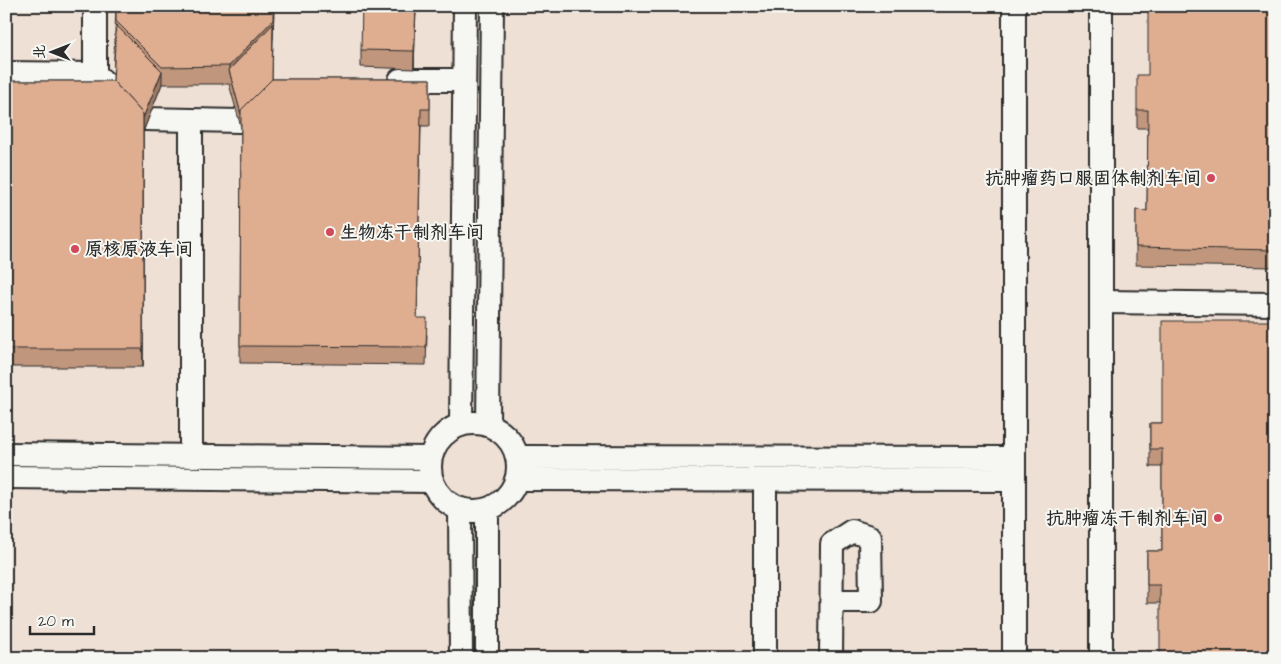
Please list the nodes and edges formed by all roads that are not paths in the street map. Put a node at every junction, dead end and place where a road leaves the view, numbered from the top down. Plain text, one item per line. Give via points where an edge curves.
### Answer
1 (95, 6) edge
2 (465, 6) edge
3 (492, 6) edge
4 (1014, 6) edge
5 (1101, 6) edge
6 (6, 73) edge
7 (95, 74) junction
8 (378, 80) edge
9 (464, 80) junction
10 (276, 86) edge
11 (191, 120) junction
12 (1101, 302) junction
13 (1275, 304) edge
14 (461, 424) junction
15 (488, 425) junction
16 (6, 454) edge
17 (191, 456) junction
18 (517, 457) junction
19 (430, 458) junction
20 (1014, 458) junction
21 (6, 477) edge
22 (517, 479) junction
23 (765, 480) junction
24 (1014, 480) junction
25 (432, 481) junction
26 (460, 510) junction
27 (487, 510) junction
28 (832, 601) dead end
29 (461, 658) edge
30 (487, 658) edge
31 (765, 658) edge
32 (831, 658) edge
33 (1014, 658) edge
34 (1101, 658) edge

1 - 7 street
2 - 9 street
3 - 15 street
4 - 20 street
5 - 12 street
6 - 7 street
7 - 11 street via 145,119
8 - 9 street
9 - 14 street
10 - 11 street via 239,121
11 - 17 street
12 - 13 street
12 - 34 street
14 - 15 street
14 - 19 street via 442,435
15 - 18 street via 508,438
16 - 17 street
17 - 19 street
18 - 20 street
18 - 22 street
19 - 25 street
20 - 24 street
21 - 25 street
22 - 23 street
22 - 27 street via 500,503
23 - 24 street
23 - 31 street
24 - 33 street
25 - 26 street via 445,501
26 - 27 street
26 - 29 street
27 - 30 street
28 - 32 street

